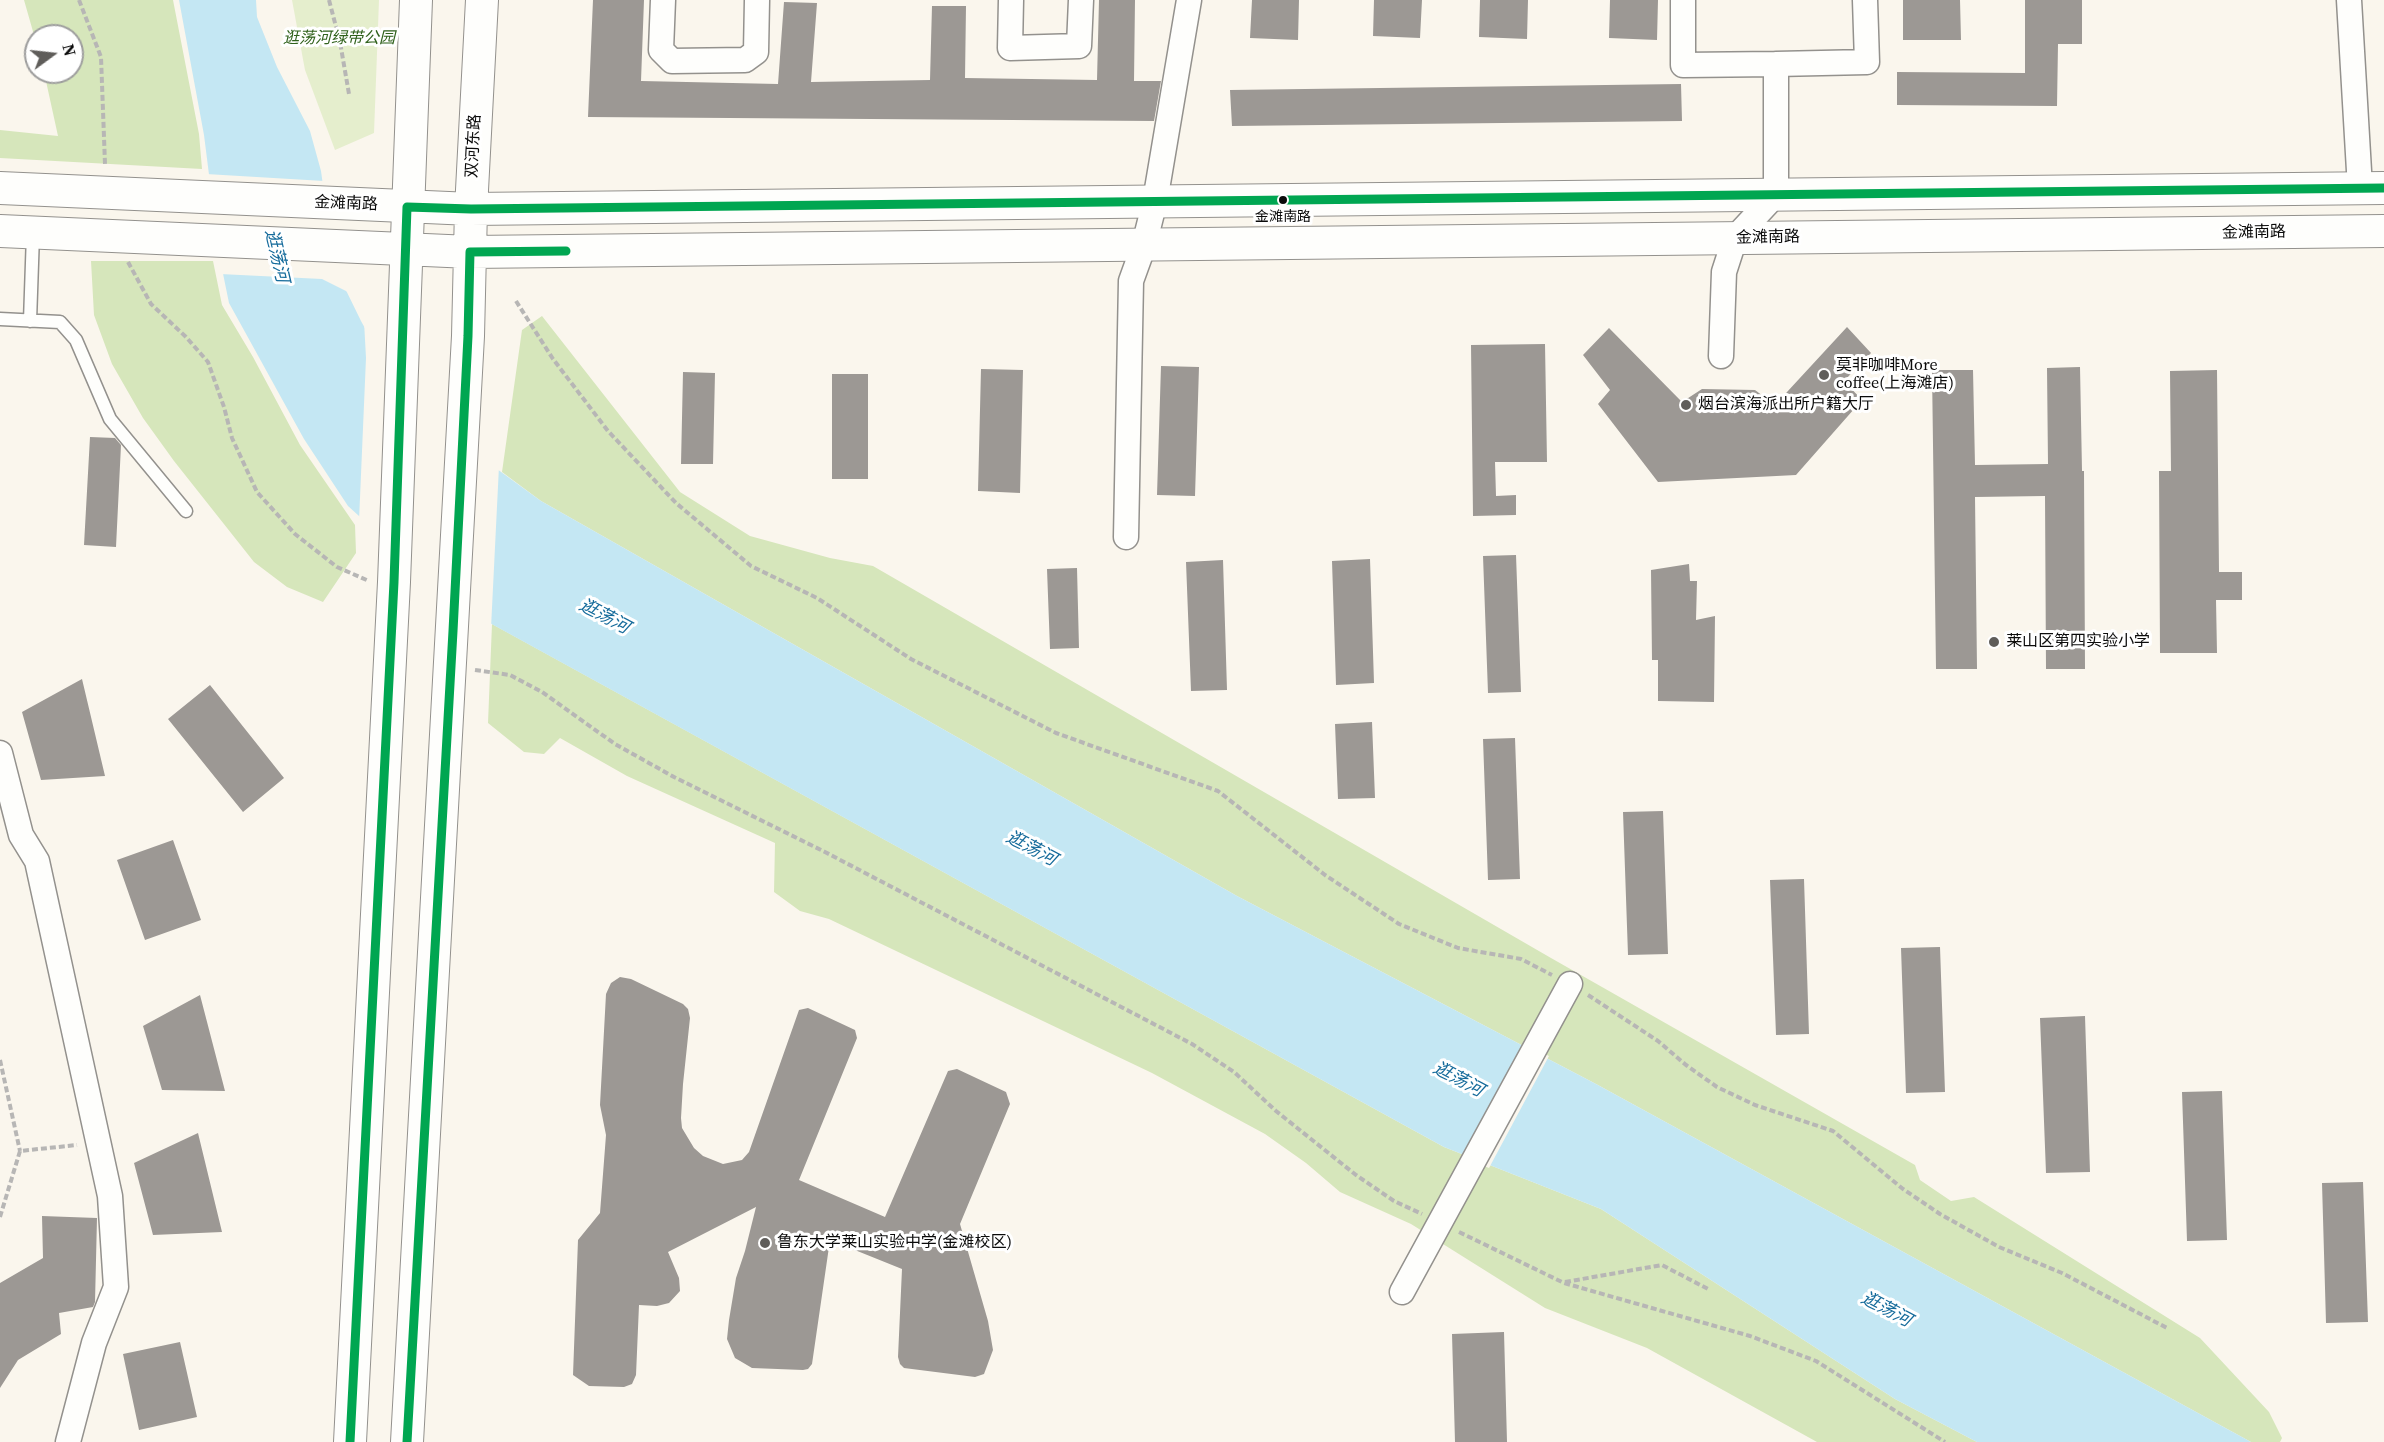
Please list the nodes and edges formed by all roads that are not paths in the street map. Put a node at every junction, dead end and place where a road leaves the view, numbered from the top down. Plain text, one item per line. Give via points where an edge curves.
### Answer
1 (416, 0) edge
2 (482, 0) edge
3 (663, 0) edge
4 (757, 0) edge
5 (1011, 0) edge
6 (1081, 0) edge
7 (1189, 0) edge
8 (1683, 0) edge
9 (1865, 0) edge
10 (2349, 0) edge
11 (1776, 64) junction
12 (0, 188) edge
13 (2372, 188) edge
14 (1776, 194) junction
15 (1155, 201) junction
16 (407, 207) junction
17 (471, 209) junction
18 (0, 231) edge
19 (2384, 231) edge
20 (33, 233) junction
21 (1735, 238) junction
22 (1144, 245) junction
23 (406, 249) junction
24 (470, 252) junction
25 (0, 319) edge
26 (30, 321) junction
27 (1721, 356) dead end
28 (186, 511) dead end
29 (1126, 537) dead end
30 (0, 753) edge
31 (1570, 984) road end
32 (1402, 1292) dead end
33 (68, 1442) edge
34 (350, 1442) edge
35 (407, 1442) edge

1 - 16 street
2 - 17 street, 双河东路
3 - 4 street via 660,50 672,61 746,60 756,52
5 - 6 street via 1010,48 1079,46
7 - 15 street
8 - 11 street via 1683,65
9 - 11 street via 1867,62
10 - 13 street
11 - 14 street
12 - 16 street, 金滩南路
13 - 14 street, 金滩南路
14 - 15 street, 金滩南路
14 - 21 street
15 - 17 street, 金滩南路
15 - 22 street
16 - 17 street, 金滩南路
16 - 23 street
17 - 24 street, 双河东路
18 - 20 street, 金滩南路
19 - 21 street, 金滩南路
20 - 23 street, 金滩南路
20 - 26 lane
21 - 22 street, 金滩南路
21 - 27 street via 1724,272
22 - 24 street, 金滩南路
22 - 29 street via 1131,281
23 - 24 street, 金滩南路
23 - 34 street via 381,581
24 - 35 street, 双河东路 via 453,631
25 - 26 lane
26 - 28 lane via 60,322 76,340 110,419
30 - 33 street via 21,835 37,861 110,1196 116,1287 94,1343
31 - 32 street

